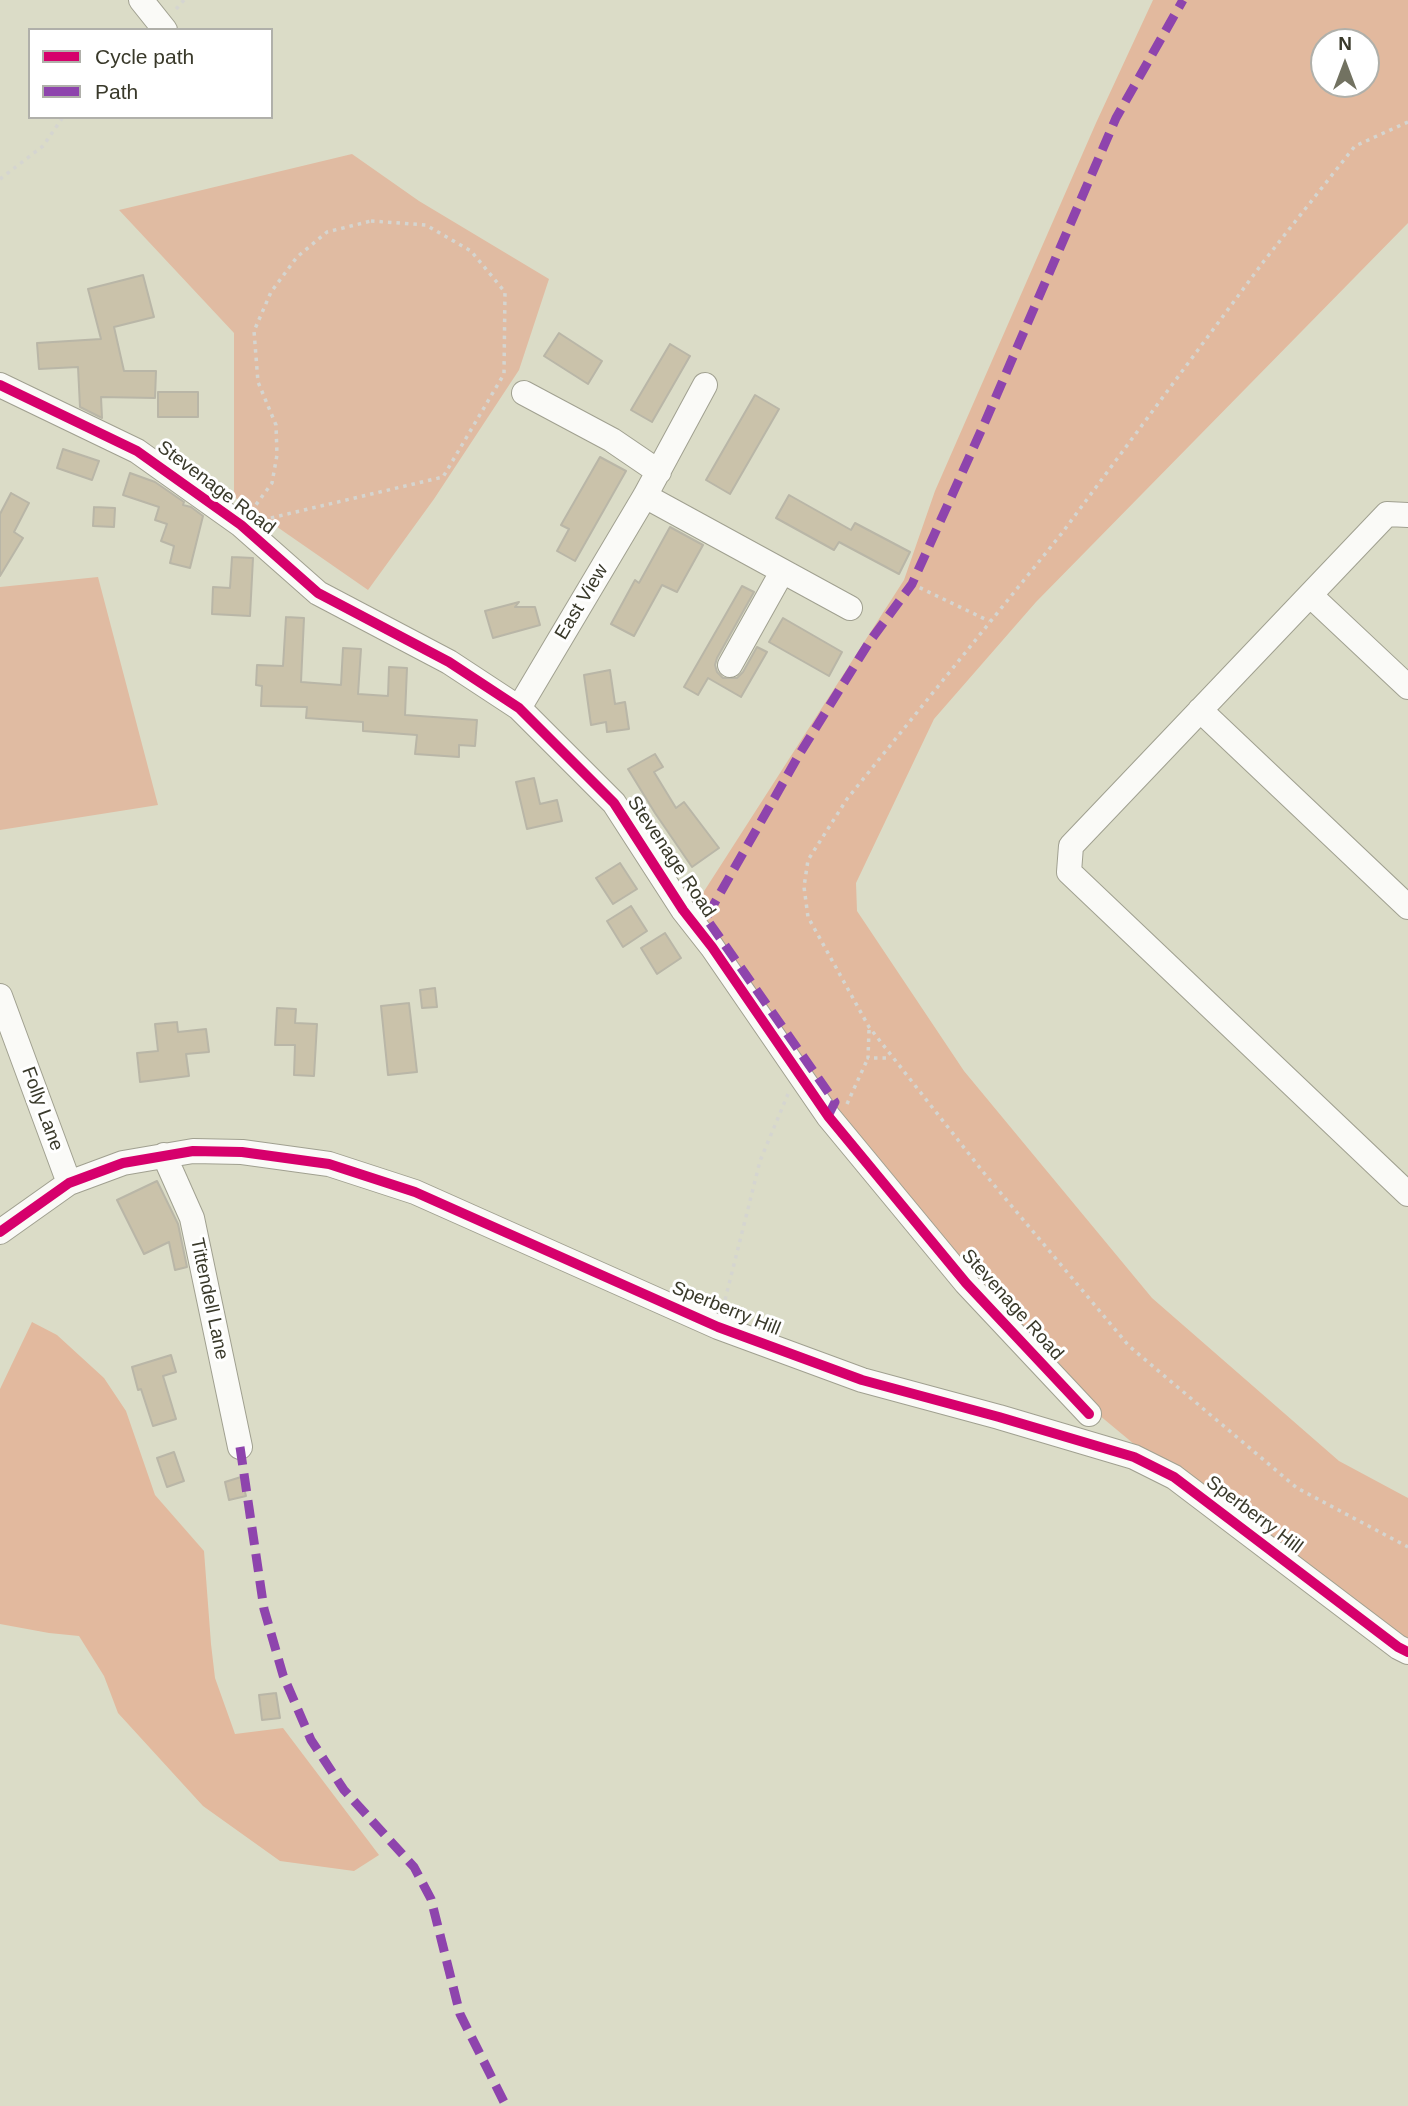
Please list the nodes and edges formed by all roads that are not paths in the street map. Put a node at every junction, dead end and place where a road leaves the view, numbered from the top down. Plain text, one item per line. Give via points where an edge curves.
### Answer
1 (141, 0) edge
2 (163, 28) edge
3 (0, 385) edge
4 (705, 385) dead end
5 (524, 393) dead end
6 (659, 472) junction
7 (645, 496) junction
8 (1408, 515) edge
9 (782, 572) junction
10 (1310, 595) junction
11 (850, 608) dead end
12 (730, 666) dead end
13 (1408, 687) edge
14 (519, 708) junction
15 (1200, 710) junction
16 (1408, 907) edge
17 (0, 996) edge
18 (164, 1155) junction
19 (69, 1183) junction
20 (1408, 1194) edge
21 (0, 1232) edge
22 (1088, 1414) dead end
23 (240, 1447) dead end
24 (1408, 1652) edge

1 - 2 street
3 - 14 street, Stevenage Road via 137,450 241,525 318,593 449,662
4 - 6 street, East View
5 - 6 street via 612,440
6 - 7 street, East View
7 - 9 street
7 - 14 street, East View
8 - 10 street via 1387,514
9 - 11 street
9 - 12 street
10 - 13 street
10 - 15 street
14 - 22 street, Stevenage Road via 614,803 828,1116 966,1283
15 - 16 street
15 - 20 street via 1071,846 1069,872
17 - 19 street, Folly Lane
18 - 19 street, Sperberry Hill via 123,1163
18 - 23 street, Tittendell Lane via 192,1218
18 - 24 street, Sperberry Hill via 242,1152 329,1164 415,1192 718,1327 862,1380 1134,1457 1174,1477
19 - 21 street, Sperberry Hill

